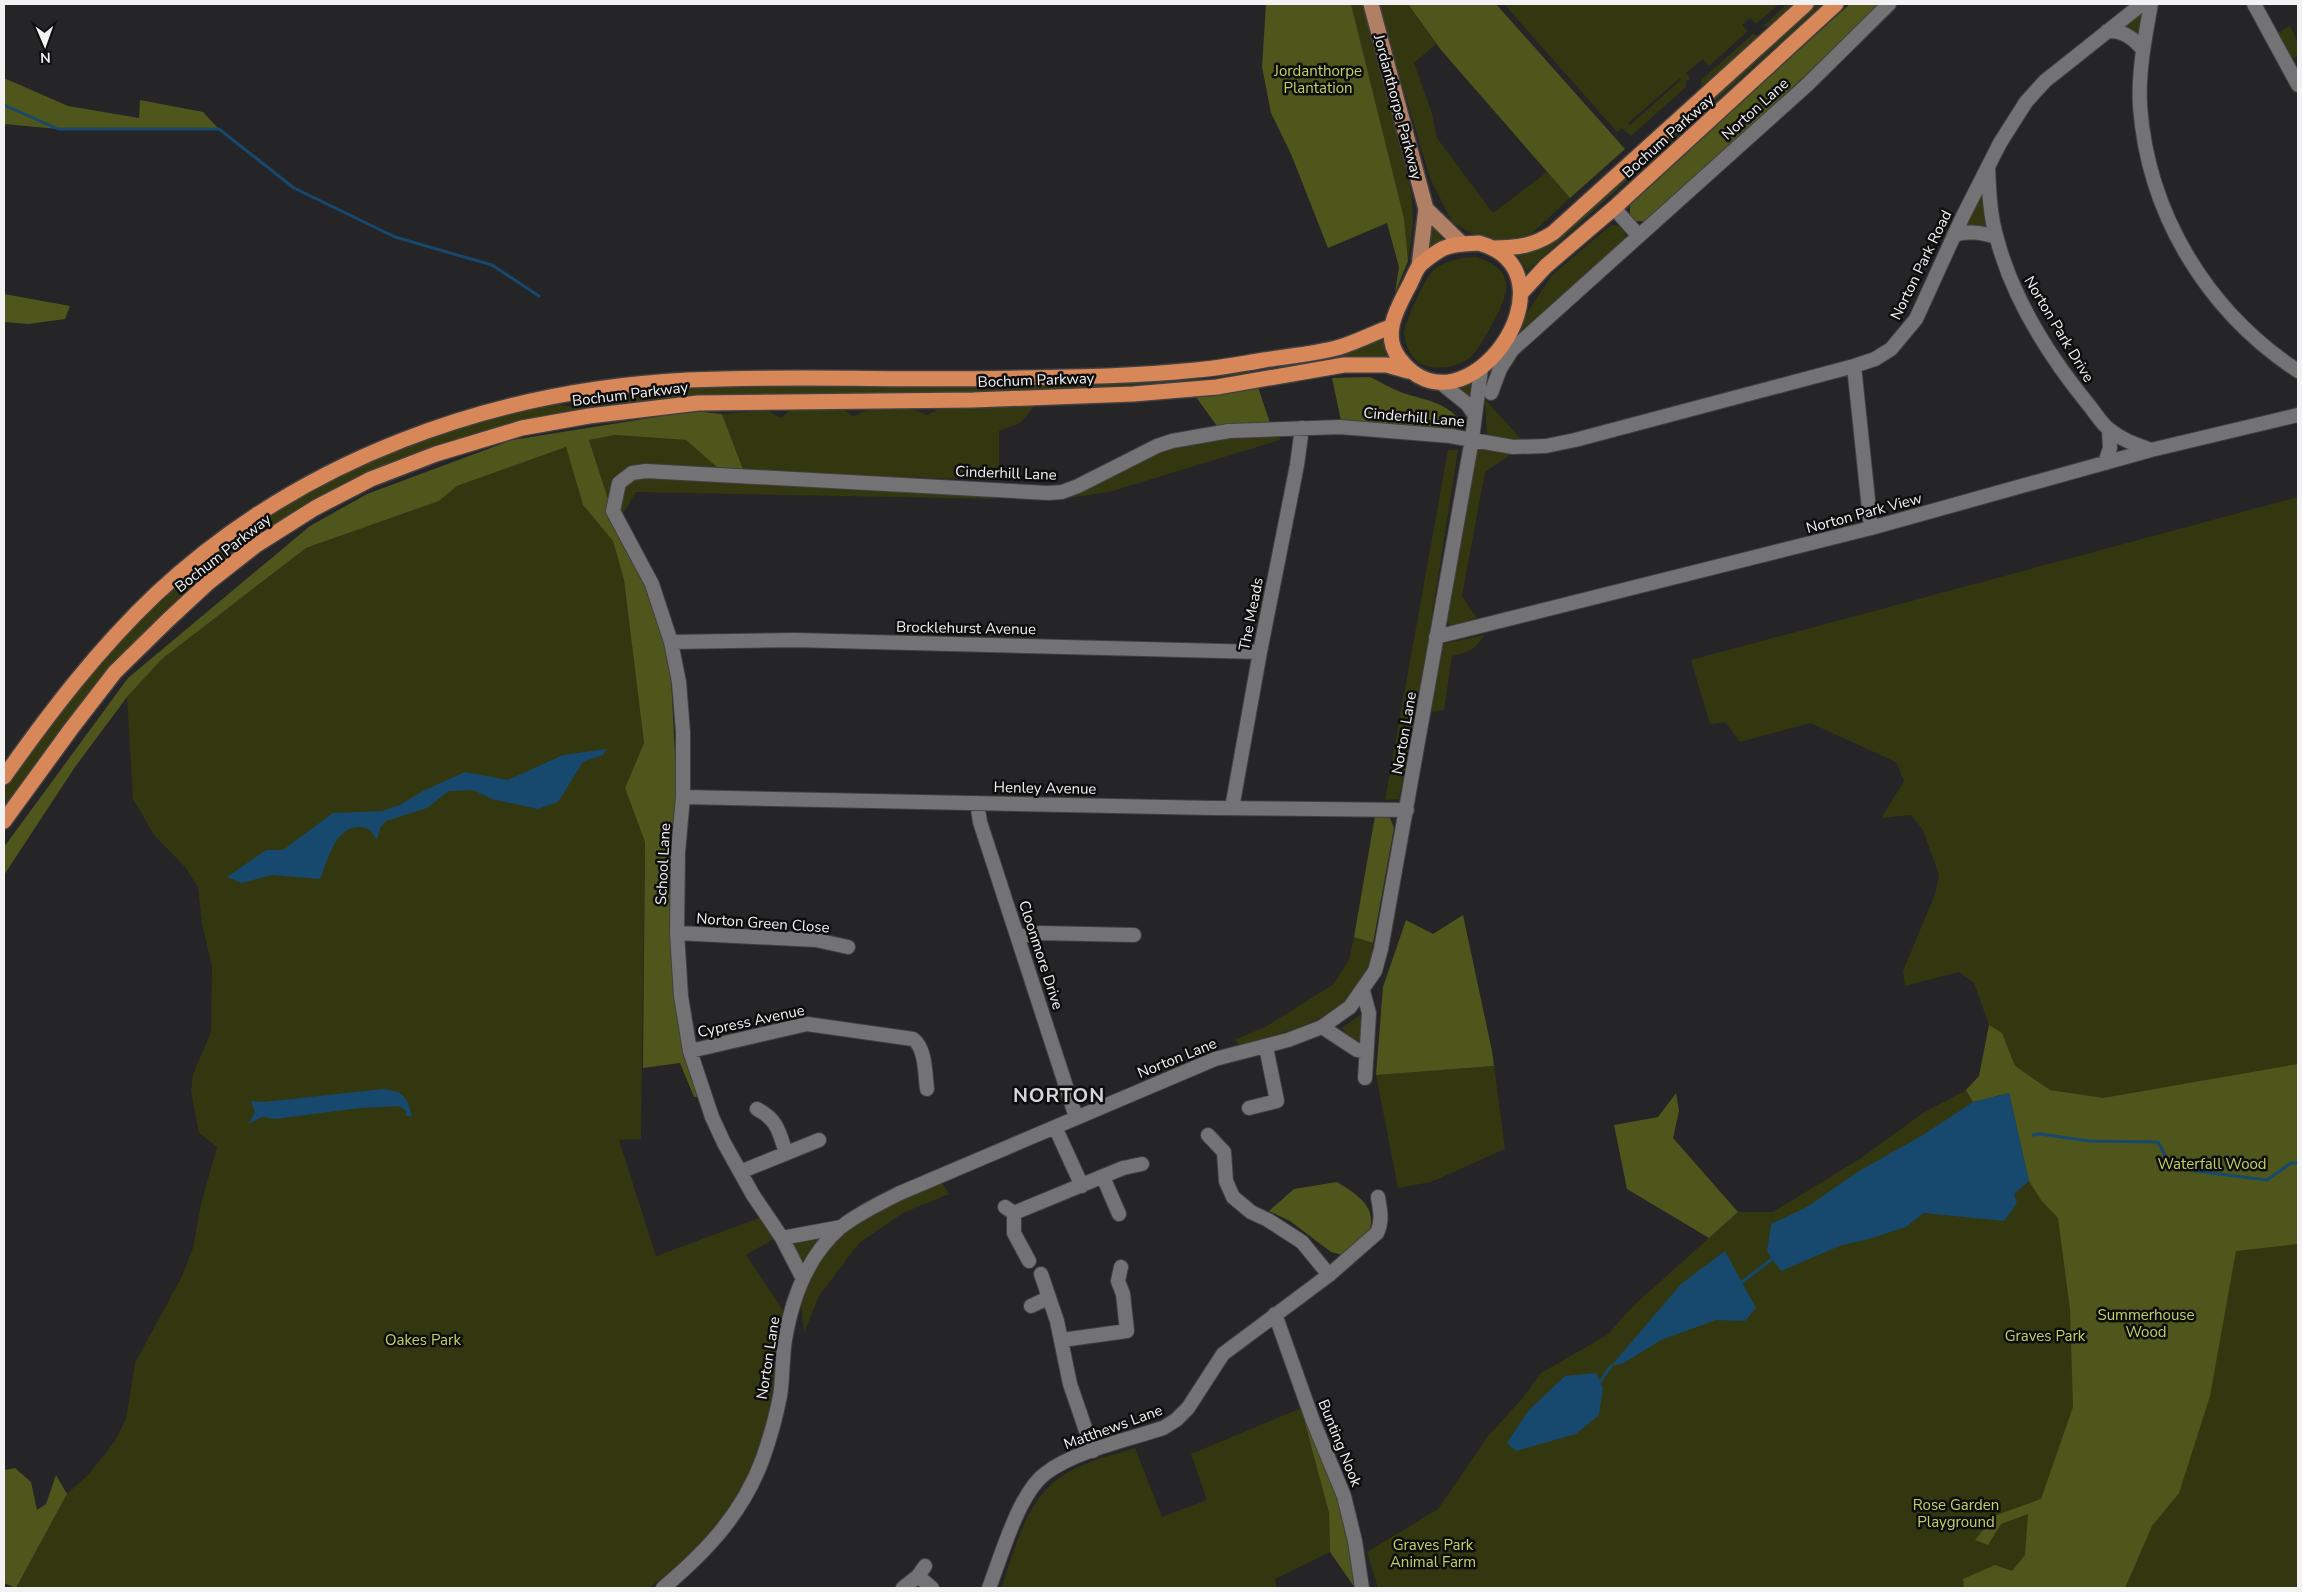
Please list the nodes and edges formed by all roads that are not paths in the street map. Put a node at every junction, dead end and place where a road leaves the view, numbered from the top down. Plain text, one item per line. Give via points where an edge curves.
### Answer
1 (1370, 4) edge
2 (1806, 4) edge
3 (1836, 4) edge
4 (1889, 4) edge
5 (2142, 4) edge
6 (2151, 4) edge
7 (2254, 4) edge
8 (2107, 31) junction
9 (2143, 50) junction
10 (2298, 85) edge
11 (1988, 167) junction
12 (1614, 208) junction
13 (1426, 210) junction
14 (1638, 235) junction
15 (1954, 235) junction
16 (1996, 238) junction
17 (1462, 244) junction
18 (1494, 248) junction
19 (1419, 266) junction
20 (1522, 292) junction
21 (1390, 327) junction
22 (1854, 366) junction
23 (1480, 369) junction
24 (1408, 371) junction
25 (2298, 372) edge
26 (1441, 383) junction
27 (1492, 392) dead end
28 (2298, 413) edge
29 (1474, 414) junction
30 (1302, 428) junction
31 (2109, 430) junction
32 (1472, 439) junction
33 (2151, 450) junction
34 (2105, 463) junction
35 (619, 483) joint
36 (1871, 528) junction
37 (1436, 637) junction
38 (671, 642) junction
39 (1260, 652) junction
40 (4, 777) edge
41 (683, 797) junction
42 (977, 803) junction
43 (1232, 808) junction
44 (1407, 810) junction
45 (4, 821) edge
46 (677, 933) junction
47 (1134, 935) dead end
48 (1019, 937) junction
49 (848, 946) dead end
50 (1363, 990) junction
51 (1322, 1027) junction
52 (1266, 1046) junction
53 (690, 1050) junction
54 (1366, 1051) junction
55 (1365, 1078) dead end
56 (927, 1089) dead end
57 (1249, 1108) dead end
58 (757, 1109) dead end
59 (1076, 1118) junction
60 (1055, 1127) junction
61 (1208, 1135) dead end
62 (819, 1140) dead end
63 (786, 1153) junction
64 (1142, 1164) dead end
65 (740, 1172) junction
66 (1103, 1177) junction
67 (1082, 1186) junction
68 (1378, 1197) dead end
69 (1119, 1214) dead end
70 (841, 1227) junction
71 (782, 1238) junction
72 (1029, 1261) dead end
73 (1121, 1267) dead end
74 (1041, 1274) dead end
75 (1329, 1275) junction
76 (803, 1280) junction
77 (1048, 1298) junction
78 (1031, 1306) dead end
79 (1275, 1314) junction
80 (1062, 1340) junction
81 (1093, 1451) junction
82 (663, 1588) edge
83 (903, 1588) edge
84 (932, 1588) edge
85 (990, 1588) edge
86 (1362, 1588) edge

1 - 13 main road, Jordanthorpe Parkway
2 - 18 highway, Bochum Parkway via 1553,233 1532,245
3 - 12 highway, Bochum Parkway
4 - 14 street, Norton Lane via 1807,85
5 - 8 street, Norton Park Road
6 - 9 street
7 - 10 street
8 - 9 street via 2127,35
8 - 11 street, Norton Park Road via 2045,81 2026,102 2008,126
9 - 25 street via 2140,104 2143,133 2149,163 2172,228 2205,286 2227,312 2263,346
11 - 15 street, Norton Park Road
11 - 16 street, Norton Park Drive
12 - 14 street
12 - 20 highway, Bochum Parkway via 1546,266
13 - 17 main road
13 - 19 main road, Jordanthorpe Parkway
14 - 27 street, Norton Lane via 1512,350 1500,369
15 - 16 street via 1976,232
15 - 22 street, Norton Park Road via 1916,319 1904,336 1883,355
16 - 31 street, Norton Park Drive via 2012,283 2032,320 2069,382
17 - 18 highway via 1479,243
17 - 19 highway via 1441,250
18 - 20 highway via 1510,262
19 - 21 highway
20 - 23 highway via 1520,311 1499,348
21 - 24 highway via 1394,352
21 - 40 highway, Bochum Parkway via 1340,347 1197,370 960,379 684,380 559,395 496,408 445,424 368,454 320,478 254,517 197,559 97,654
22 - 32 street, Norton Park Road via 1546,446 1513,447
22 - 36 street
23 - 26 highway via 1454,382
23 - 29 street, Norton Lane
24 - 26 highway via 1423,380
24 - 45 highway, Bochum Parkway via 1387,365 1344,365 1217,386 1133,394 973,400 698,403 522,428 436,454 371,479 314,508 255,546 210,582 116,672
26 - 29 street
28 - 33 street, Norton Park View
29 - 32 street, Norton Lane
30 - 32 street, Cinderhill Lane via 1348,427
30 - 35 street, Cinderhill Lane via 1229,432 1172,441 1062,492 646,471 632,473
30 - 39 street, The Meads
31 - 33 street, Norton Park Drive
31 - 34 street via 2110,448
32 - 37 street, Norton Lane
33 - 34 street, Norton Park View
34 - 36 street, Norton Park View
35 - 38 street, School Lane via 613,511 652,584
36 - 37 street, Norton Park View
37 - 44 street, Norton Lane
38 - 39 street, Brocklehurst Avenue via 795,640
38 - 41 street, School Lane via 679,682 683,732
39 - 43 street, The Meads
41 - 42 street, Henley Avenue
41 - 46 street, School Lane via 678,852
42 - 43 street, Henley Avenue
42 - 48 street, Cloonmore Drive via 980,822
43 - 44 street, Henley Avenue
44 - 50 street, Norton Lane via 1381,949
46 - 49 street, Norton Green Close via 816,940
46 - 53 street, School Lane via 681,996
47 - 48 street via 1039,933
48 - 59 street, Cloonmore Drive
50 - 51 street, Norton Lane via 1350,1007
50 - 54 street via 1369,1013
51 - 52 street, Norton Lane
51 - 54 street via 1357,1050
52 - 57 street via 1277,1102
52 - 59 street, Norton Lane via 1215,1059
53 - 56 street, Cypress Avenue via 807,1024 913,1039 921,1048
53 - 65 street, School Lane via 712,1117
54 - 55 street
58 - 63 street via 770,1116 776,1124
59 - 60 street, Norton Lane
60 - 67 street
60 - 70 street, Norton Lane via 900,1193
61 - 75 street via 1224,1152 1226,1181 1233,1197 1251,1212 1302,1242
62 - 63 street
63 - 65 street
64 - 66 street
65 - 71 street, School Lane
66 - 67 street
66 - 69 street
67 - 72 street via 1010,1210 1014,1233
68 - 75 street, Matthews Lane via 1381,1214 1377,1233
70 - 71 street
70 - 76 street, Norton Lane via 814,1255
71 - 76 street, School Lane
73 - 80 street via 1118,1281 1123,1294 1127,1331
74 - 77 street
75 - 79 street, Matthews Lane
76 - 82 street, Norton Lane via 788,1326 780,1396 772,1430 751,1485 718,1538
77 - 78 street
77 - 80 street
79 - 81 street, Matthews Lane via 1223,1354 1188,1408 1176,1420 1163,1428
79 - 86 street, Bunting Nook via 1344,1496
80 - 81 street via 1070,1384
81 - 85 street, Matthews Lane via 1072,1458 1040,1479 1019,1512
83 - 84 street via 922,1571

